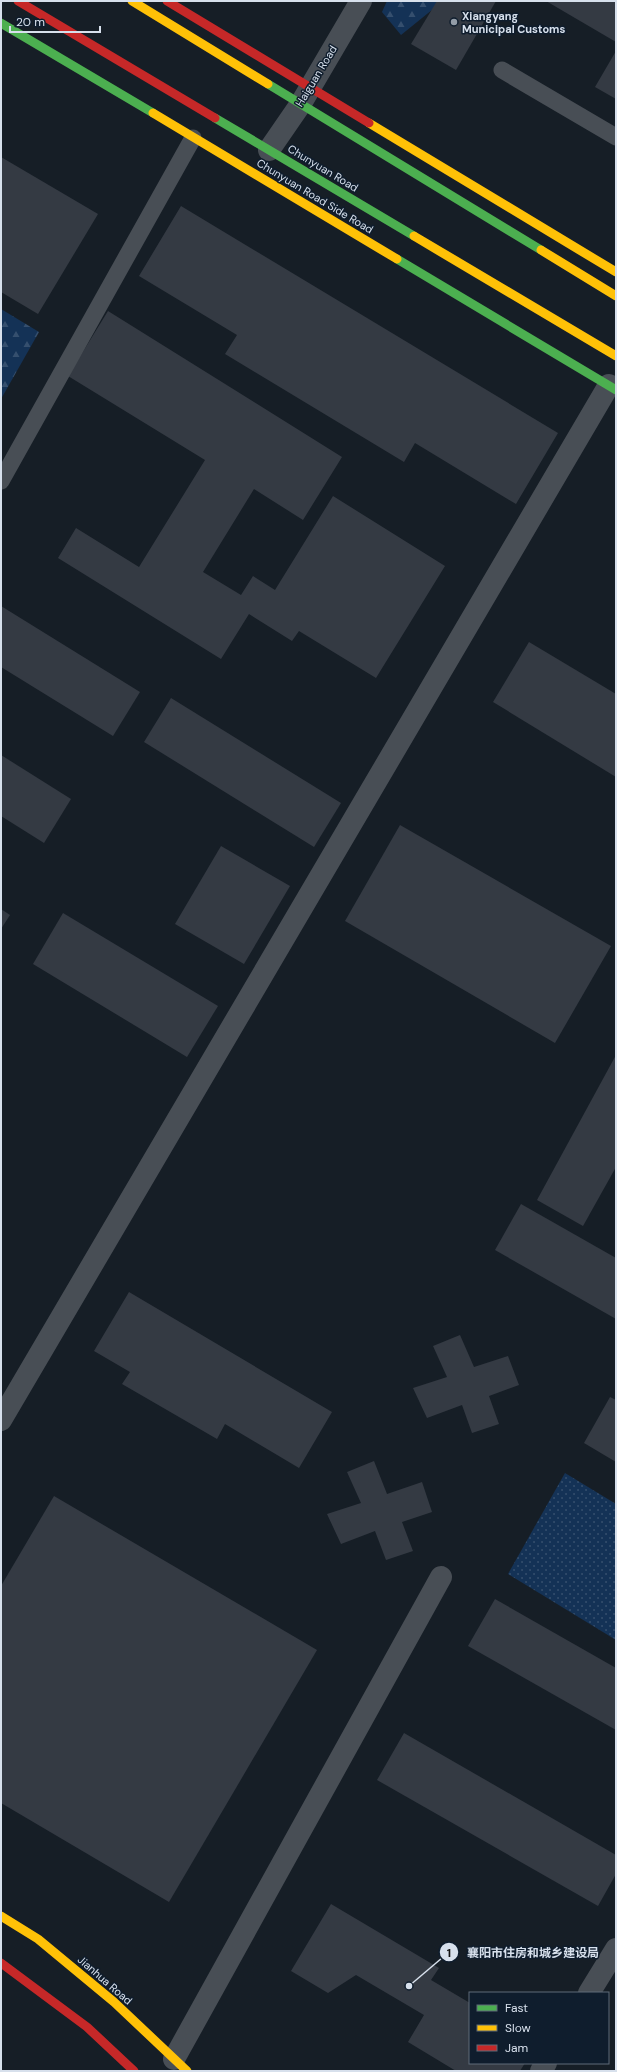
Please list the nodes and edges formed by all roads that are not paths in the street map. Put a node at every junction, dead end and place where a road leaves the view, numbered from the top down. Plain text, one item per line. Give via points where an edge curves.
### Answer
1 (18, 1) edge
2 (132, 1) edge
3 (167, 1) edge
4 (361, 1) edge
5 (1, 23) edge
6 (502, 70) dead end
7 (305, 96) junction
8 (616, 136) edge
9 (193, 138) junction
10 (269, 150) junction
11 (616, 272) edge
12 (616, 296) edge
13 (616, 356) edge
14 (612, 387) edge
15 (1, 481) edge
16 (1, 1420) edge
17 (441, 1577) dead end
18 (1, 1916) edge
19 (616, 1949) edge
20 (1, 1963) edge
21 (590, 1992) edge
22 (180, 2065) edge
23 (134, 2071) edge

1 - 10 main road, Chunyuan Road
2 - 7 main road
3 - 7 main road
4 - 7 street, Haiguan Road
5 - 9 main road, Chunyuan Road Side Road
6 - 8 lane
7 - 10 street, Haiguan Road
7 - 11 main road
7 - 12 main road
9 - 14 main road, Chunyuan Road Side Road
9 - 15 lane
10 - 13 main road, Chunyuan Road
14 - 16 street
17 - 22 street
18 - 22 main road, Jianhua Road via 56,1953 114,2002
19 - 21 street
20 - 23 main road via 87,2027

